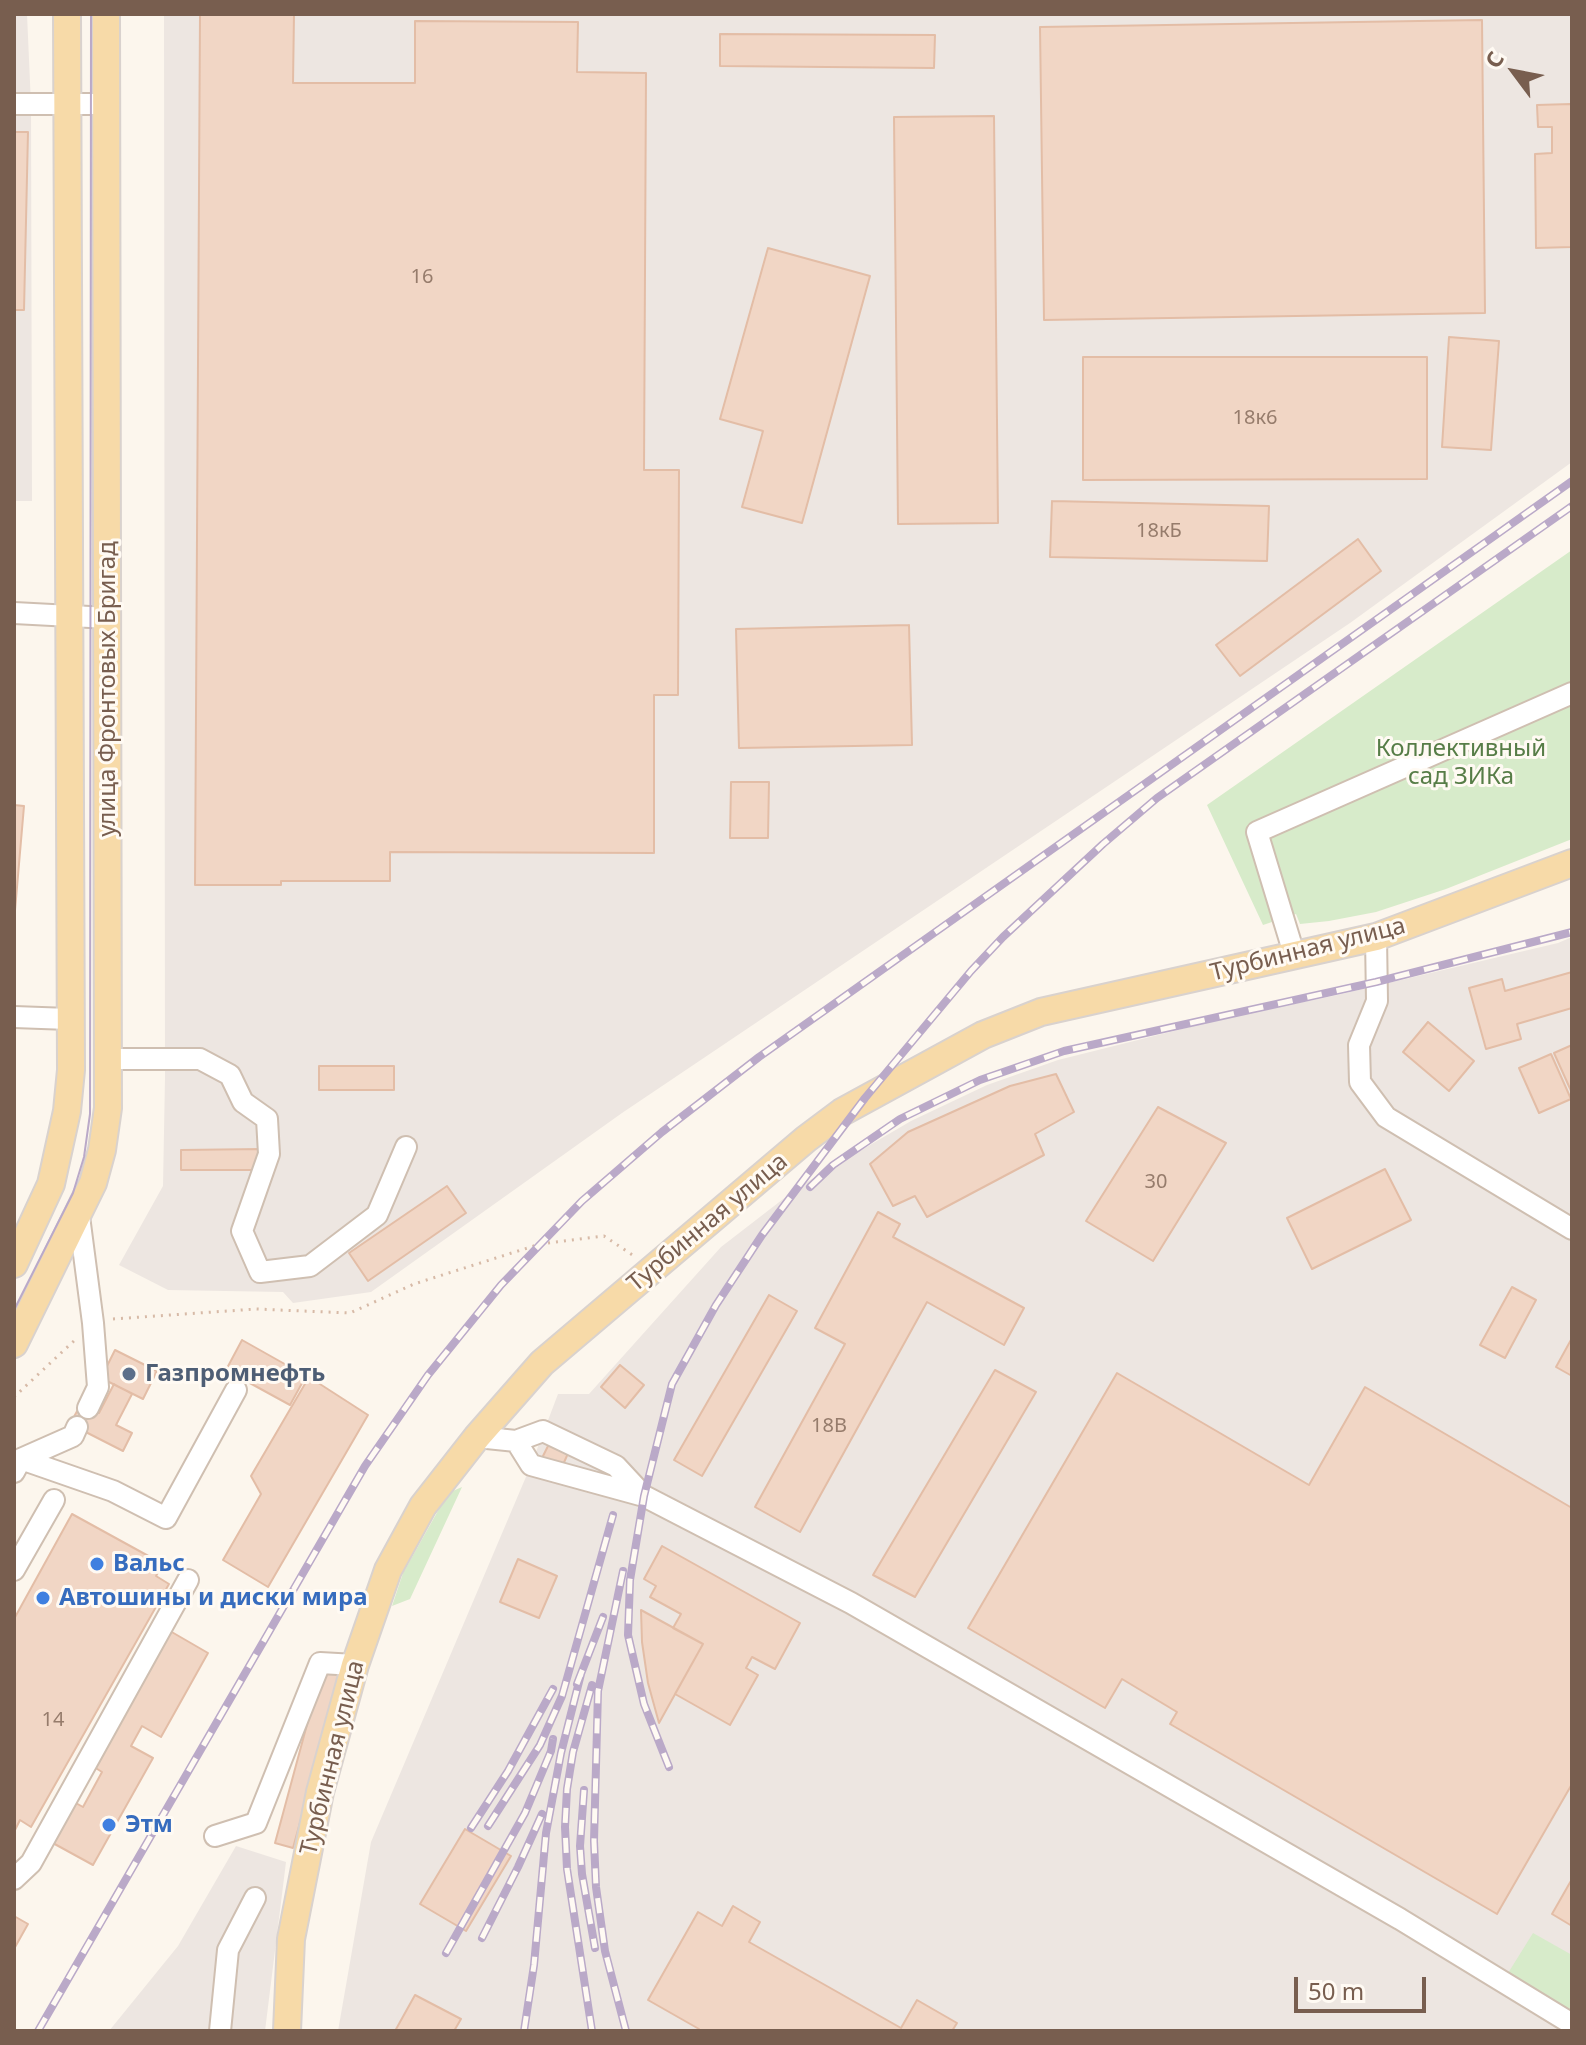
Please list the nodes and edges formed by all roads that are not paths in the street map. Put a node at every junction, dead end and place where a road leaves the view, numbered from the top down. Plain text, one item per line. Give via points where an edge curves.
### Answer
1 (67, 14) edge
2 (106, 14) edge
3 (14, 104) edge
4 (106, 104) junction
5 (67, 105) junction
6 (14, 613) edge
7 (69, 616) junction
8 (109, 618) junction
9 (1572, 693) edge
10 (1572, 863) edge
11 (1376, 937) junction
12 (1295, 957) junction
13 (14, 1017) edge
14 (69, 1019) junction
15 (109, 1059) junction
16 (406, 1147) dead end
17 (79, 1216) junction
18 (1572, 1229) edge
19 (14, 1264) edge
20 (14, 1344) edge
21 (236, 1390) dead end
22 (88, 1408) dead end
23 (77, 1427) dead end
24 (477, 1437) junction
25 (516, 1441) junction
26 (18, 1465) edge
27 (644, 1496) junction
28 (54, 1500) dead end
29 (14, 1570) edge
30 (188, 1580) dead end
31 (355, 1665) junction
32 (215, 1836) dead end
33 (22, 1858) edge
34 (14, 1879) edge
35 (255, 1898) dead end
36 (1572, 2024) edge
37 (220, 2031) edge
38 (287, 2031) edge

1 - 5 main road, улица Фронтовых Бригад
2 - 4 main road, улица Фронтовых Бригад
3 - 5 lane
4 - 5 lane
4 - 8 main road, улица Фронтовых Бригад
5 - 7 main road, улица Фронтовых Бригад
6 - 7 lane
7 - 8 lane
7 - 14 main road, улица Фронтовых Бригад
8 - 15 main road, улица Фронтовых Бригад
9 - 12 lane via 1257,832
10 - 11 main road, Турбинная улица
11 - 12 main road, Турбинная улица
11 - 18 lane via 1377,1001 1359,1045 1360,1082 1386,1117
12 - 24 main road, Турбинная улица via 1041,1012 983,1035 842,1112 542,1363
13 - 14 lane
14 - 19 main road, улица Фронтовых Бригад via 71,1070 60,1149 40,1212
15 - 16 lane via 200,1059 230,1075 243,1102 267,1119 269,1154 242,1231 260,1272 310,1266 377,1215
15 - 17 main road, улица Фронтовых Бригад via 102,1150
17 - 20 main road, улица Фронтовых Бригад
17 - 22 lane via 98,1387
21 - 26 lane via 166,1518 113,1491
23 - 26 lane via 73,1436
24 - 25 lane
24 - 31 main road, Турбинная улица via 423,1506 388,1570
25 - 27 lane via 531,1465
25 - 27 lane via 543,1431 616,1466
27 - 36 lane via 865,1611
28 - 29 lane
30 - 33 lane
31 - 32 lane via 320,1663 256,1823
31 - 38 main road, Турбинная улица via 320,1792 291,1939
33 - 34 lane
35 - 37 lane via 228,1950

